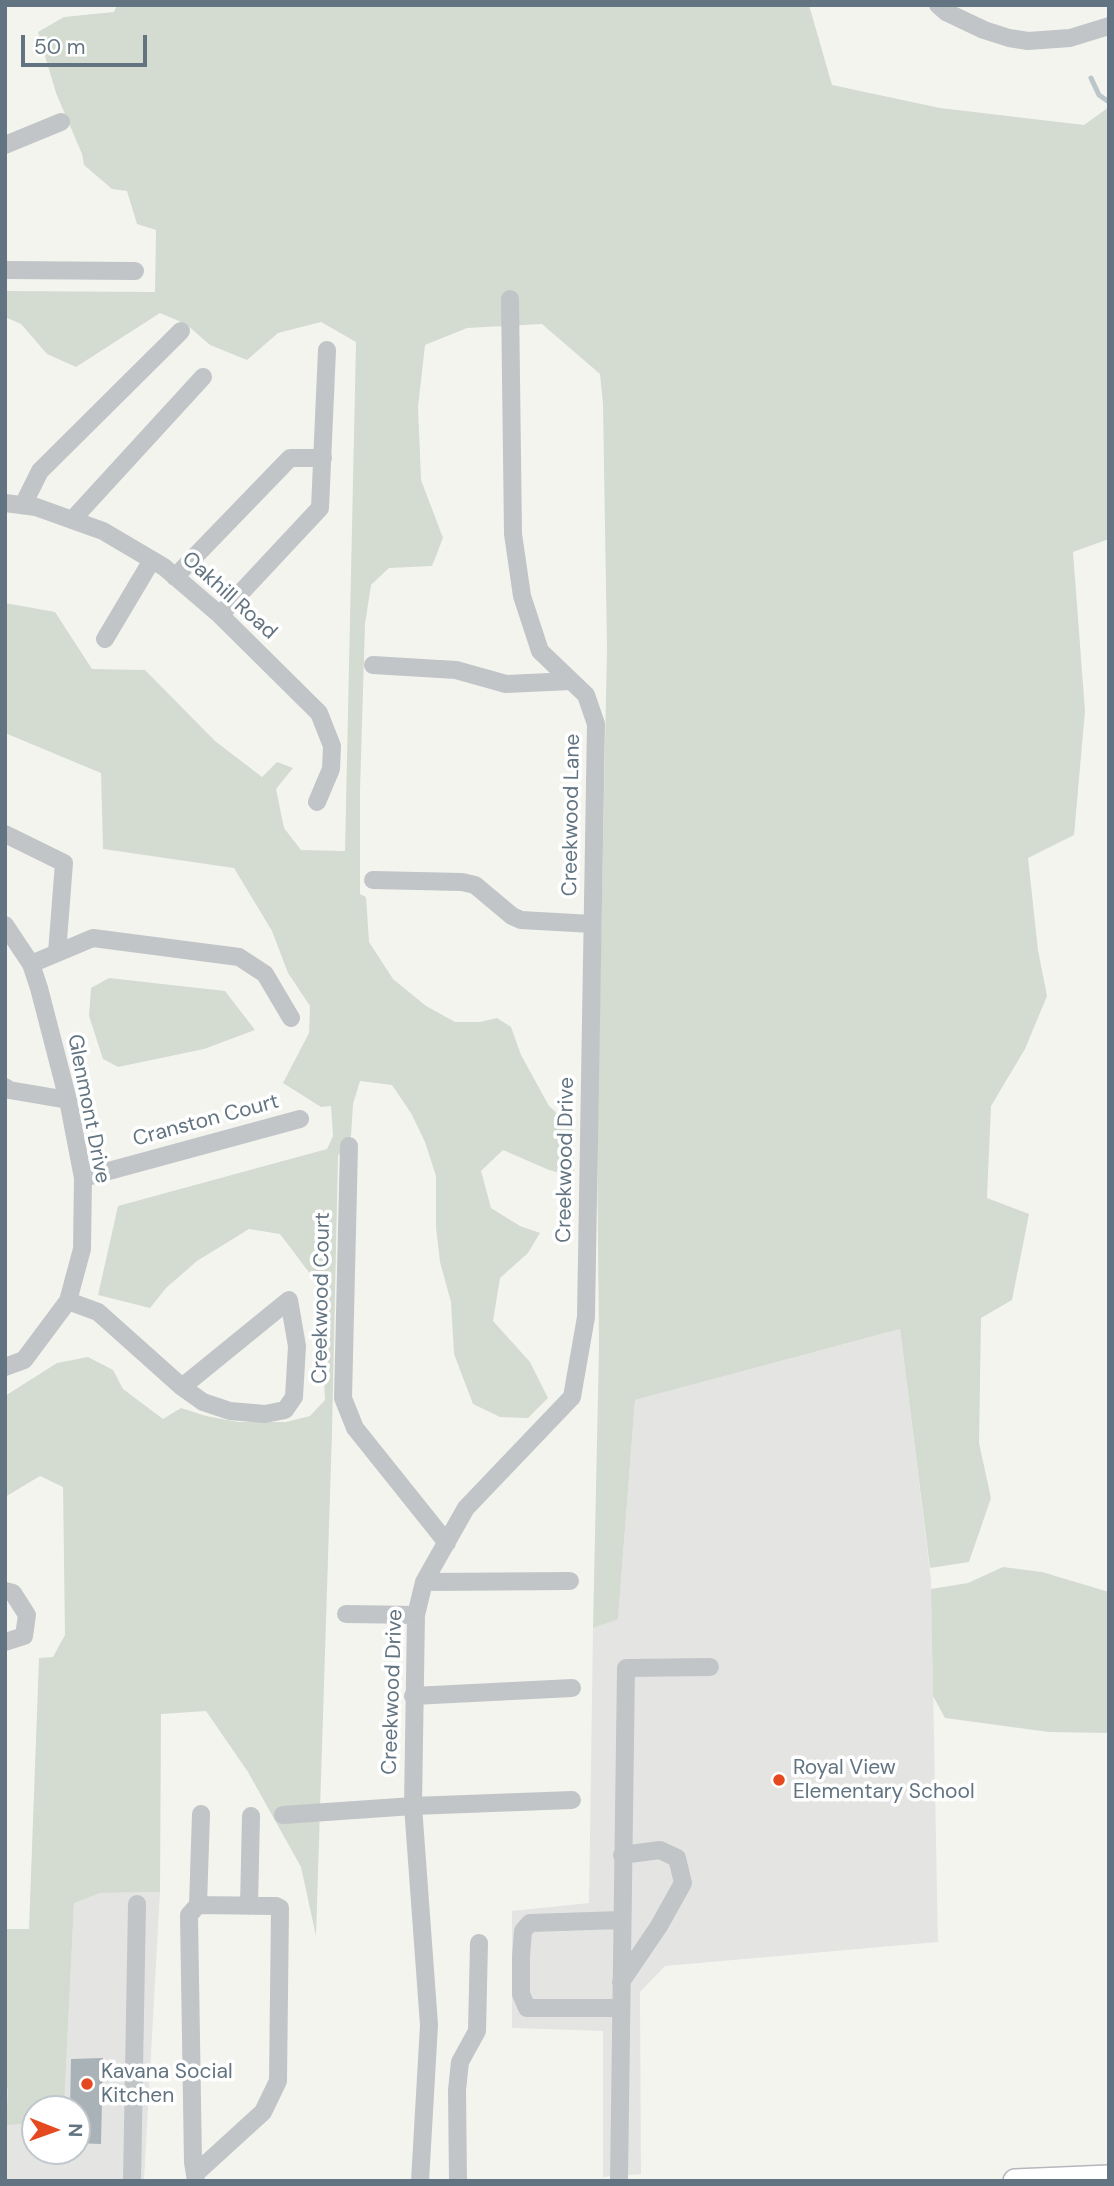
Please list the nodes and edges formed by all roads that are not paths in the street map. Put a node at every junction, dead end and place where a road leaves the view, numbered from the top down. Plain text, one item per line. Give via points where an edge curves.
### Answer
1 (938, 5) edge
2 (1109, 26) edge
3 (61, 122) dead end
4 (5, 145) edge
5 (5, 270) edge
6 (135, 271) dead end
7 (510, 299) dead end
8 (181, 331) dead end
9 (327, 350) dead end
10 (203, 377) dead end
11 (323, 458) junction
12 (14, 504) edge
13 (72, 520) junction
14 (152, 560) junction
15 (176, 577) junction
16 (220, 614) junction
17 (105, 639) dead end
18 (373, 665) dead end
19 (571, 681) junction
20 (317, 802) dead end
21 (5, 834) edge
22 (373, 880) dead end
23 (592, 923) junction
24 (5, 925) edge
25 (57, 953) junction
26 (31, 964) junction
27 (291, 1018) dead end
28 (5, 1087) edge
29 (68, 1100) junction
30 (300, 1119) dead end
31 (349, 1146) dead end
32 (83, 1178) junction
33 (68, 1301) junction
34 (5, 1367) edge
35 (182, 1387) junction
36 (447, 1543) junction
37 (570, 1581) dead end
38 (424, 1583) junction
39 (5, 1591) edge
40 (346, 1614) dead end
41 (416, 1615) junction
42 (5, 1643) edge
43 (710, 1667) dead end
44 (572, 1688) dead end
45 (413, 1696) junction
46 (572, 1800) dead end
47 (413, 1806) junction
48 (201, 1814) dead end
49 (283, 1815) dead end
50 (251, 1816) dead end
51 (622, 1855) junction
52 (137, 1904) dead end
53 (198, 1905) junction
54 (249, 1906) junction
55 (621, 1920) junction
56 (479, 1943) dead end
57 (621, 1982) junction
58 (620, 2008) junction
59 (195, 2178) edge
60 (1109, 2178) edge
61 (132, 2181) edge
62 (420, 2181) edge
63 (458, 2181) edge
64 (619, 2181) edge
65 (1015, 2181) edge

1 - 2 street via 984,30 1028,41 1070,38
3 - 4 street
5 - 6 street
7 - 19 street, Creekwood Lane via 513,534 522,596 540,651
8 - 12 street via 40,471
9 - 11 street
10 - 13 street
11 - 15 street via 290,458
11 - 16 street via 320,508
12 - 13 street, Oakhill Road
13 - 14 street, Oakhill Road via 103,531
14 - 15 street, Oakhill Road
14 - 17 street
15 - 16 street, Oakhill Road
16 - 20 street, Oakhill Road via 319,713 332,746 331,769
18 - 19 street via 446,668 506,684
19 - 23 street, Creekwood Lane via 586,695 596,724
21 - 25 street via 64,863
22 - 23 street via 462,882 475,885 521,920
23 - 36 street, Creekwood Drive via 586,1317 572,1396 467,1508
24 - 26 street, Glenmont Drive
25 - 26 street
25 - 27 street via 93,938 239,957 265,974
26 - 29 street, Glenmont Drive
28 - 29 street
29 - 32 street, Glenmont Drive
30 - 32 street, Cranston Court
31 - 36 street, Creekwood Court via 343,1398 355,1428
32 - 33 street, Glenmont Drive via 82,1249
33 - 34 street, Glenmont Drive via 24,1360
33 - 35 street via 98,1312
35 - 35 street via 203,1402 230,1411 265,1414 285,1410 294,1397 297,1346 289,1300
36 - 38 street, Creekwood Drive
37 - 38 street
38 - 41 street, Creekwood Drive
39 - 42 street via 13,1593 27,1615 24,1636
40 - 41 street
41 - 45 street, Creekwood Drive
43 - 51 street via 626,1668
44 - 45 street
45 - 47 street, Creekwood Drive
46 - 47 street
47 - 49 street
47 - 62 street, Creekwood Drive via 429,2025
48 - 53 street
50 - 54 street
51 - 55 street
51 - 57 street via 660,1850 677,1858 683,1883
52 - 61 street
53 - 54 street
53 - 59 street via 189,1915
54 - 59 street via 280,1908 278,2081 263,2112
55 - 57 street
55 - 58 street via 530,1923 523,1931 521,1956 521,1994 527,2008
56 - 63 street via 477,2031 460,2062 457,2090
57 - 58 street
58 - 64 street
60 - 65 main road

